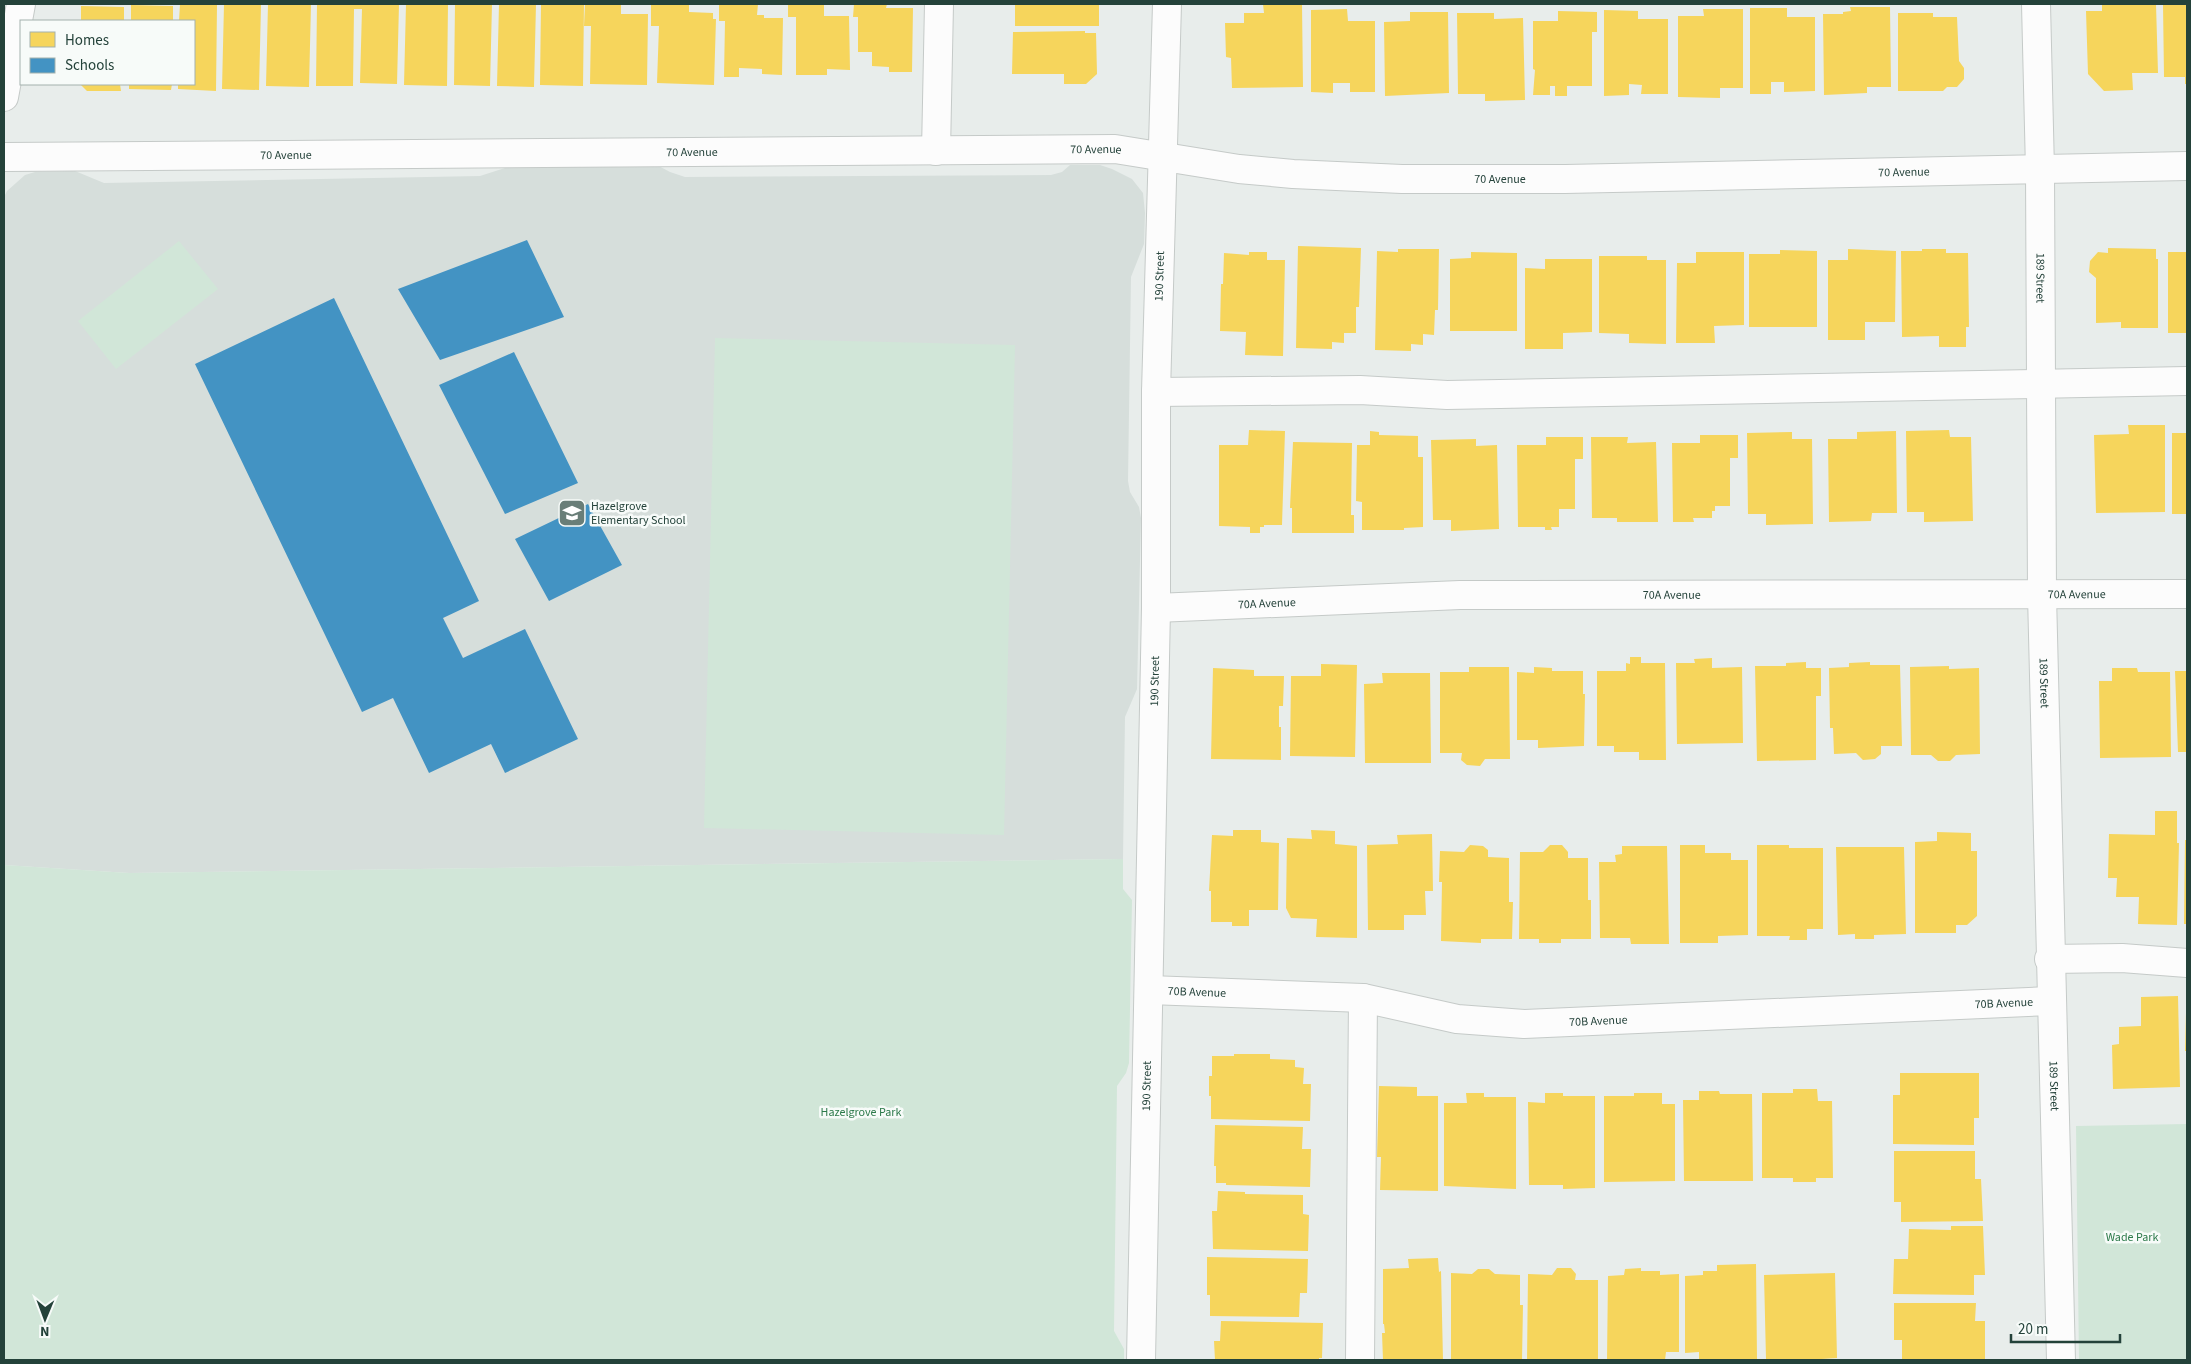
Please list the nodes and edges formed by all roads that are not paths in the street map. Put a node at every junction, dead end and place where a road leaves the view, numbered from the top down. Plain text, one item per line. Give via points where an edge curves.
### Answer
1 (21, 4) edge
2 (939, 4) edge
3 (1167, 4) edge
4 (2036, 4) edge
5 (4, 97) edge
6 (936, 151) junction
7 (1164, 156) junction
8 (4, 157) edge
9 (2187, 166) edge
10 (2040, 170) junction
11 (2187, 381) edge
12 (2039, 383) junction
13 (1156, 392) junction
14 (2187, 594) edge
15 (2042, 595) junction
16 (1156, 608) junction
17 (2049, 959) junction
18 (2187, 963) edge
19 (1149, 990) junction
20 (1363, 998) junction
21 (2051, 1001) junction
22 (1141, 1360) edge
23 (1360, 1360) edge
24 (2061, 1360) edge

1 - 5 street
2 - 6 street
3 - 7 street, 190 Street
4 - 10 street, 189 Street
6 - 7 street, 70 Avenue via 1115,149
6 - 8 street, 70 Avenue
7 - 10 street, 70 Avenue via 1239,169 1293,174 1402,178 1575,179
7 - 13 street, 190 Street
9 - 10 street, 70 Avenue
10 - 12 street, 189 Street
11 - 12 street
12 - 13 street via 1447,395 1360,390
12 - 15 street, 189 Street
13 - 16 street, 190 Street
14 - 15 street, 70A Avenue
15 - 16 street, 70A Avenue via 1460,595
15 - 17 street, 189 Street
16 - 19 street, 190 Street
17 - 18 street via 2122,958
17 - 21 street, 189 Street
19 - 20 street, 70B Avenue
19 - 22 street, 190 Street
20 - 21 street, 70B Avenue via 1457,1019 1524,1024
20 - 23 street
21 - 24 street, 189 Street

